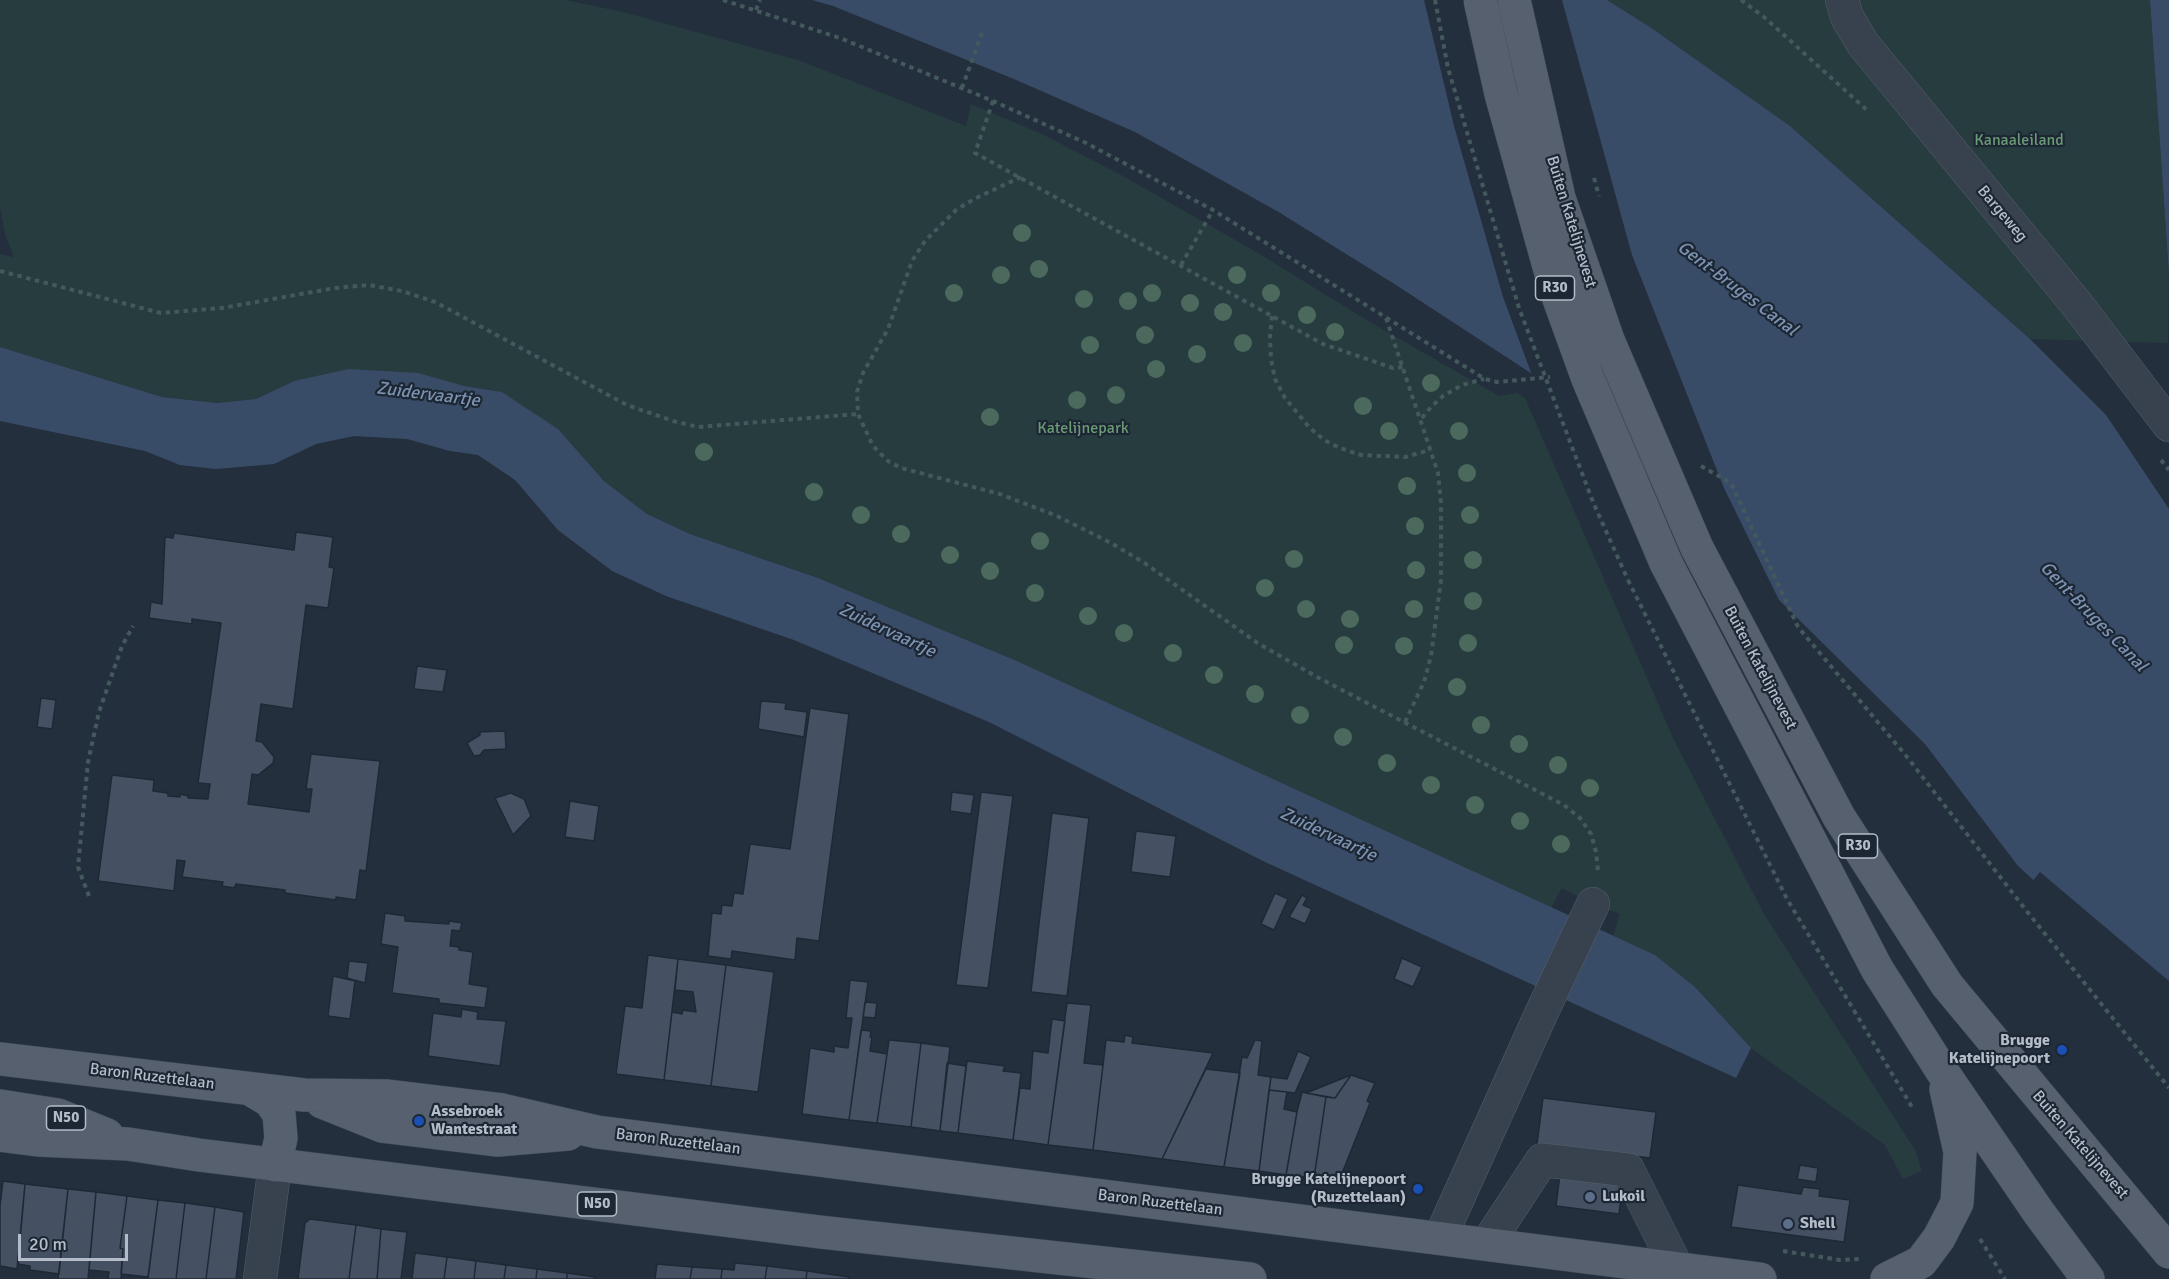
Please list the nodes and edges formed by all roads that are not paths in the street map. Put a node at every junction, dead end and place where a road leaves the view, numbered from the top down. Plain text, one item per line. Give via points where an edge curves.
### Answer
1 (1480, 0) edge
2 (1514, 0) edge
3 (1842, 0) edge
4 (2169, 425) edge
5 (1593, 904) road end
6 (0, 1059) edge
7 (1942, 1071) junction
8 (249, 1089) junction
9 (0, 1106) edge
10 (0, 1135) edge
11 (128, 1144) junction
12 (275, 1165) junction
13 (1440, 1238) junction
14 (1487, 1244) junction
15 (2169, 1252) edge
16 (1677, 1269) junction
17 (260, 1279) edge
18 (1250, 1279) edge
19 (1760, 1279) edge
20 (1887, 1279) edge
21 (2088, 1279) edge

1 - 7 main road, Buiten Katelijnevest / R30, bridge via 1501,94 1555,288 1588,379 1666,563 1876,969
2 - 15 main road, Buiten Katelijnevest / R30, bridge via 1560,198 1608,340 1697,548 1839,817 1947,985
3 - 4 street, Bargeweg via 1863,44 2076,302
5 - 13 street
6 - 8 main road, Baron Ruzettelaan
7 - 20 main road, R30 via 1960,1152 1958,1203 1921,1262
7 - 21 main road, Buiten Katelijnevest / R30
8 - 12 main road via 270,1101 279,1114 281,1138
8 - 13 main road, Baron Ruzettelaan via 304,1095 382,1126 498,1140 597,1132
9 - 11 main road, N50 via 58,1114
10 - 11 main road, N50
11 - 12 main road, N50
12 - 17 street
12 - 18 main road, N50
13 - 14 main road, Baron Ruzettelaan
14 - 16 main road, Baron Ruzettelaan
14 - 16 street via 1542,1160 1628,1170
16 - 19 main road, Baron Ruzettelaan

